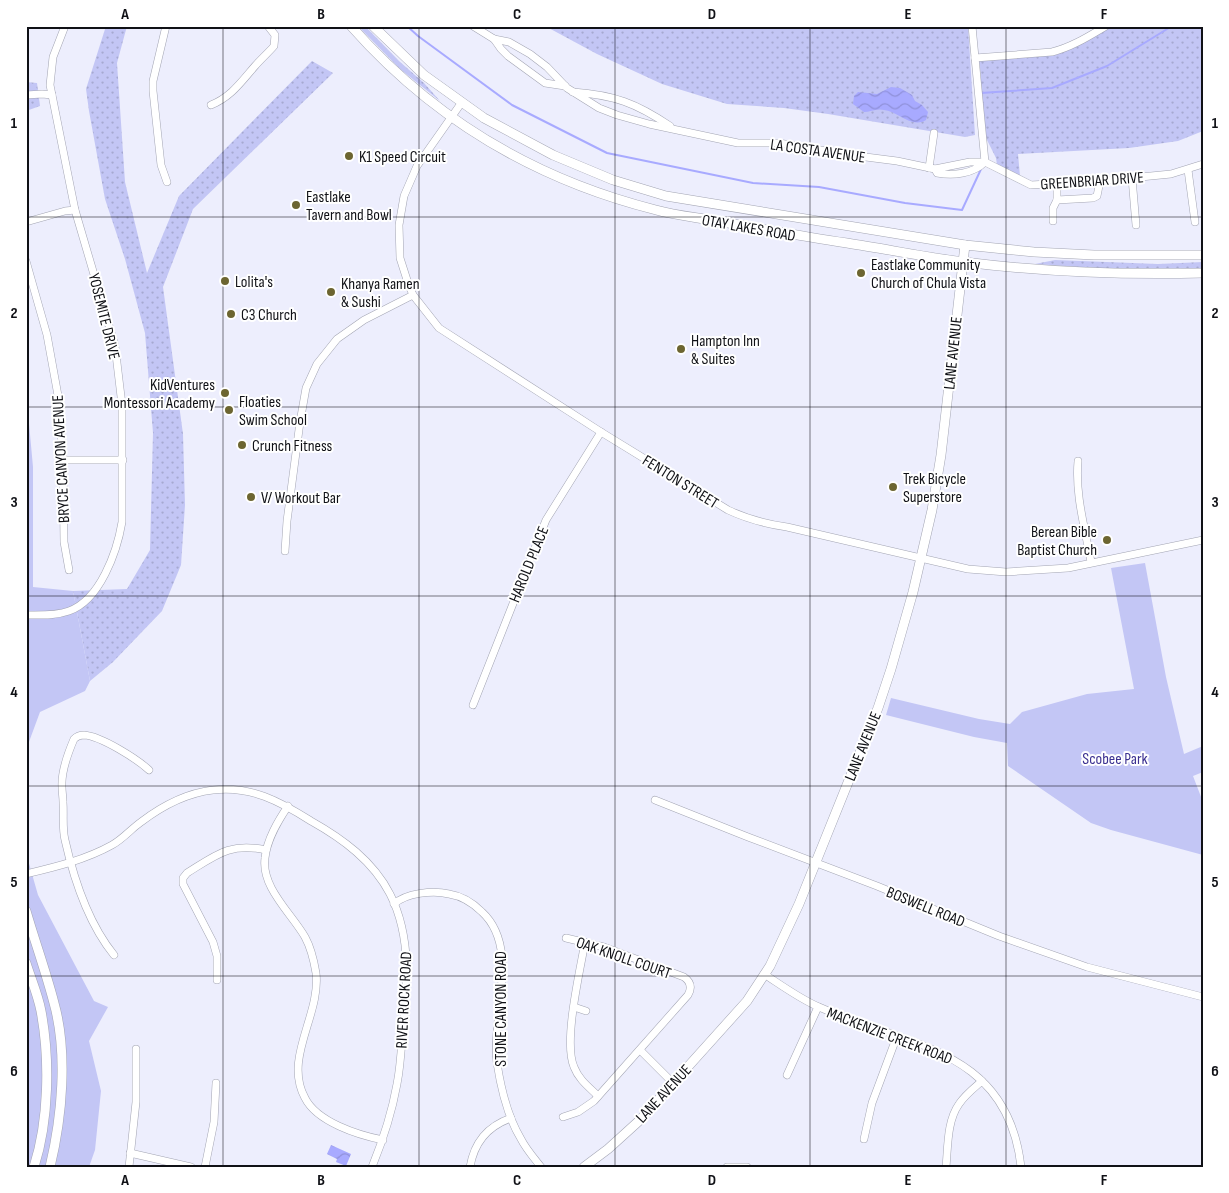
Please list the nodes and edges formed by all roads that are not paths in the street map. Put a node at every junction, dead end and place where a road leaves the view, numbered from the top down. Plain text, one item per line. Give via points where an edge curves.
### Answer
1 (65, 26) edge
2 (166, 26) edge
3 (268, 26) edge
4 (351, 26) edge
5 (373, 26) edge
6 (473, 26) edge
7 (972, 26) edge
8 (1106, 26) edge
9 (494, 39) junction
10 (975, 58) junction
11 (565, 86) junction
12 (572, 92) junction
13 (26, 95) edge
14 (52, 96) junction
15 (462, 102) junction
16 (211, 105) dead end
17 (450, 118) junction
18 (672, 128) junction
19 (934, 133) dead end
20 (985, 162) junction
21 (1203, 164) edge
22 (932, 168) junction
23 (1188, 170) junction
24 (1132, 178) junction
25 (1100, 181) junction
26 (167, 182) dead end
27 (1057, 183) junction
28 (1057, 200) junction
29 (75, 210) junction
30 (1054, 221) dead end
31 (26, 222) edge
32 (1196, 222) dead end
33 (1136, 224) dead end
34 (965, 245) junction
35 (1203, 255) edge
36 (26, 261) edge
37 (962, 262) junction
38 (1203, 273) edge
39 (414, 295) junction
40 (601, 432) junction
41 (63, 460) junction
42 (123, 460) junction
43 (1078, 461) dead end
44 (1203, 540) edge
45 (285, 551) dead end
46 (921, 559) junction
47 (1091, 562) junction
48 (69, 570) dead end
49 (26, 615) edge
50 (474, 705) dead end
51 (149, 770) dead end
52 (655, 800) dead end
53 (288, 806) junction
54 (266, 850) junction
55 (71, 863) junction
56 (816, 863) junction
57 (26, 874) edge
58 (394, 904) junction
59 (26, 911) edge
60 (566, 938) dead end
61 (585, 942) junction
62 (114, 956) dead end
63 (26, 963) edge
64 (764, 974) junction
65 (217, 980) dead end
66 (1203, 997) edge
67 (574, 1007) junction
68 (818, 1007) junction
69 (586, 1011) dead end
70 (897, 1036) junction
71 (136, 1049) dead end
72 (640, 1050) junction
73 (786, 1075) dead end
74 (982, 1081) junction
75 (216, 1083) dead end
76 (673, 1083) junction
77 (598, 1096) junction
78 (563, 1117) dead end
79 (511, 1118) junction
80 (864, 1139) dead end
81 (383, 1140) junction
82 (130, 1153) junction
83 (34, 1167) edge
84 (50, 1167) edge
85 (129, 1167) edge
86 (191, 1167) edge
87 (205, 1167) edge
88 (372, 1167) edge
89 (470, 1167) edge
90 (541, 1167) edge
91 (584, 1167) edge
92 (727, 1167) edge
93 (747, 1167) edge
94 (946, 1167) edge
95 (1021, 1167) edge

1 - 14 street, YOSEMITE DRIVE via 53,57
2 - 26 street via 153,91 161,165
3 - 16 street via 275,35 274,46 237,89
4 - 17 main road, OTAY LAKES ROAD via 410,86
5 - 15 main road, OTAY LAKES ROAD via 424,75
6 - 9 street, LA COSTA AVENUE
7 - 10 street
8 - 10 street via 1079,42 1052,52
9 - 11 street, LA COSTA AVENUE via 509,42 530,54
9 - 11 street, LA COSTA AVENUE via 508,56 545,83
10 - 20 street
11 - 12 street, LA COSTA AVENUE
12 - 18 street, LA COSTA AVENUE via 617,115
12 - 18 street, LA COSTA AVENUE via 598,94 627,102
13 - 14 street
14 - 29 street, YOSEMITE DRIVE
15 - 17 street, FENTON STREET
15 - 34 main road, OTAY LAKES ROAD via 484,118 553,155 614,180 666,196
17 - 37 main road, OTAY LAKES ROAD via 550,174 658,211
17 - 39 street, FENTON STREET via 414,171 402,206 400,258
18 - 22 street, LA COSTA AVENUE via 738,142 779,143
19 - 22 street
20 - 22 street, LA COSTA AVENUE
20 - 27 street, GREENBRIAR DRIVE via 1032,185
21 - 23 street, GREENBRIAR DRIVE
23 - 24 street, GREENBRIAR DRIVE
23 - 32 street
24 - 25 street, GREENBRIAR DRIVE
24 - 33 street
25 - 27 street, GREENBRIAR DRIVE
25 - 28 street via 1097,196 1093,198
27 - 28 street
28 - 30 street via 1053,208
29 - 31 street
29 - 42 street, YOSEMITE DRIVE via 115,346 122,405
34 - 35 main road, OTAY LAKES ROAD via 1094,255
34 - 37 main road, LANE AVENUE
36 - 41 street, BRYCE CANYON AVENUE via 47,335 59,400
37 - 38 main road, OTAY LAKES ROAD via 1094,273
37 - 46 main road, LANE AVENUE via 941,455
39 - 40 street, FENTON STREET via 440,328
39 - 45 street via 364,320 337,339 317,364 306,388 300,422 286,520
40 - 46 street, FENTON STREET via 741,516
40 - 50 street, HAROLD PLACE via 546,520
41 - 42 street
41 - 48 street, BRYCE CANYON AVENUE via 64,542
42 - 49 street, YOSEMITE DRIVE via 120,538 96,590 69,611
43 - 47 street via 1078,496
44 - 47 street, FENTON STREET
46 - 47 street, FENTON STREET via 968,569 1006,572 1064,568
46 - 56 main road, LANE AVENUE via 878,708
51 - 55 street via 130,754 90,736 82,734 74,739 62,786 65,840
52 - 56 street, BOSWELL ROAD
53 - 54 street
53 - 55 street, RIVER ROCK ROAD via 242,790 197,792 142,821 113,845
53 - 58 street, RIVER ROCK ROAD via 359,854 378,876
54 - 65 street via 250,847 228,849 183,878 183,884 213,942 217,956
54 - 81 street via 264,862 268,880 304,937 312,954 316,976 314,999 298,1064 305,1100 330,1122
55 - 57 street, RIVER ROCK ROAD
55 - 62 street via 96,928
56 - 64 main road, LANE AVENUE
56 - 66 street, BOSWELL ROAD via 999,936 1080,964
58 - 79 street, STONE CANYON ROAD via 401,898 424,894 452,894 476,906 496,930 502,959 497,1062
58 - 81 street, RIVER ROCK ROAD via 406,952 405,1010 398,1084
59 - 84 main road via 54,1004 61,1052 57,1129
60 - 61 street, OAK KNOLL COURT
61 - 67 street
61 - 72 street, OAK KNOLL COURT via 684,977 689,982 689,993 684,1000
63 - 83 main road via 40,1008 47,1053 42,1128
64 - 68 street, MACKENZIE CREEK ROAD
64 - 76 main road, LANE AVENUE via 747,1001
67 - 69 street
67 - 77 street via 571,1059 579,1077
68 - 70 street, MACKENZIE CREEK ROAD
68 - 73 street
70 - 74 street, MACKENZIE CREEK ROAD via 954,1059
70 - 80 street via 876,1090
71 - 82 street via 136,1102
72 - 76 street
72 - 77 street
74 - 94 street via 956,1110
74 - 95 street, MACKENZIE CREEK ROAD via 1007,1114 1018,1144
75 - 87 street via 214,1122
76 - 91 main road, LANE AVENUE via 640,1120
77 - 78 street via 584,1109
79 - 89 street via 491,1128 481,1139
79 - 90 street, STONE CANYON ROAD via 521,1140
81 - 88 street, RIVER ROCK ROAD
82 - 85 street
82 - 86 street
92 - 93 street

